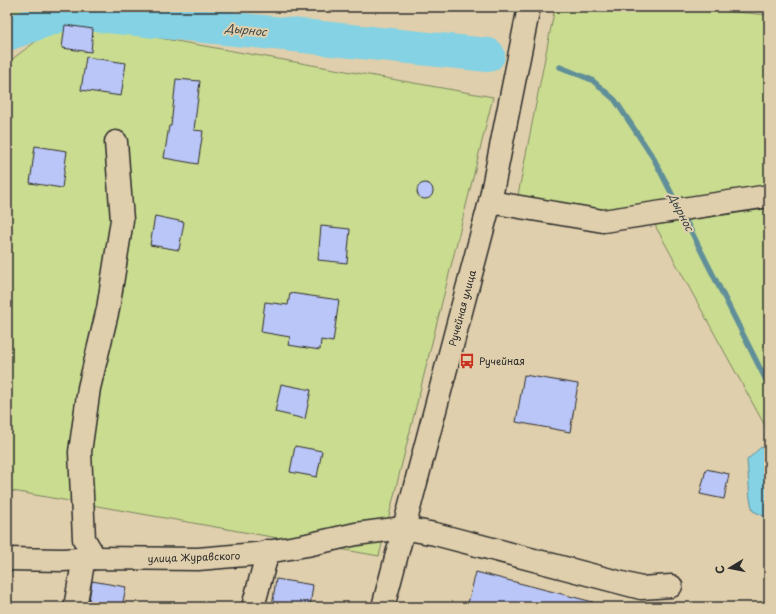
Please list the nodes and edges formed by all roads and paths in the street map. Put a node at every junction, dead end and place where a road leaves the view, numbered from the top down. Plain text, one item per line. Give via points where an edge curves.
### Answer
1 (529, 7) edge
2 (116, 142) dead end
3 (769, 196) edge
4 (490, 202) junction
5 (403, 528) junction
6 (268, 551) junction
7 (90, 558) junction
8 (7, 560) edge
9 (671, 586) dead end
10 (75, 607) edge
11 (253, 607) edge
12 (383, 607) edge

1 - 4 street, Ручейная улица
2 - 7 street via 122,220 108,309 89,388 80,452 84,539
3 - 4 street via 603,221
4 - 5 street, Ручейная улица
5 - 6 street, улица Журавского
5 - 9 street, улица Журавского via 435,534 641,588
5 - 12 street, Ручейная улица
6 - 7 street, улица Журавского via 198,559
6 - 11 street
7 - 8 street, улица Журавского
7 - 10 street

